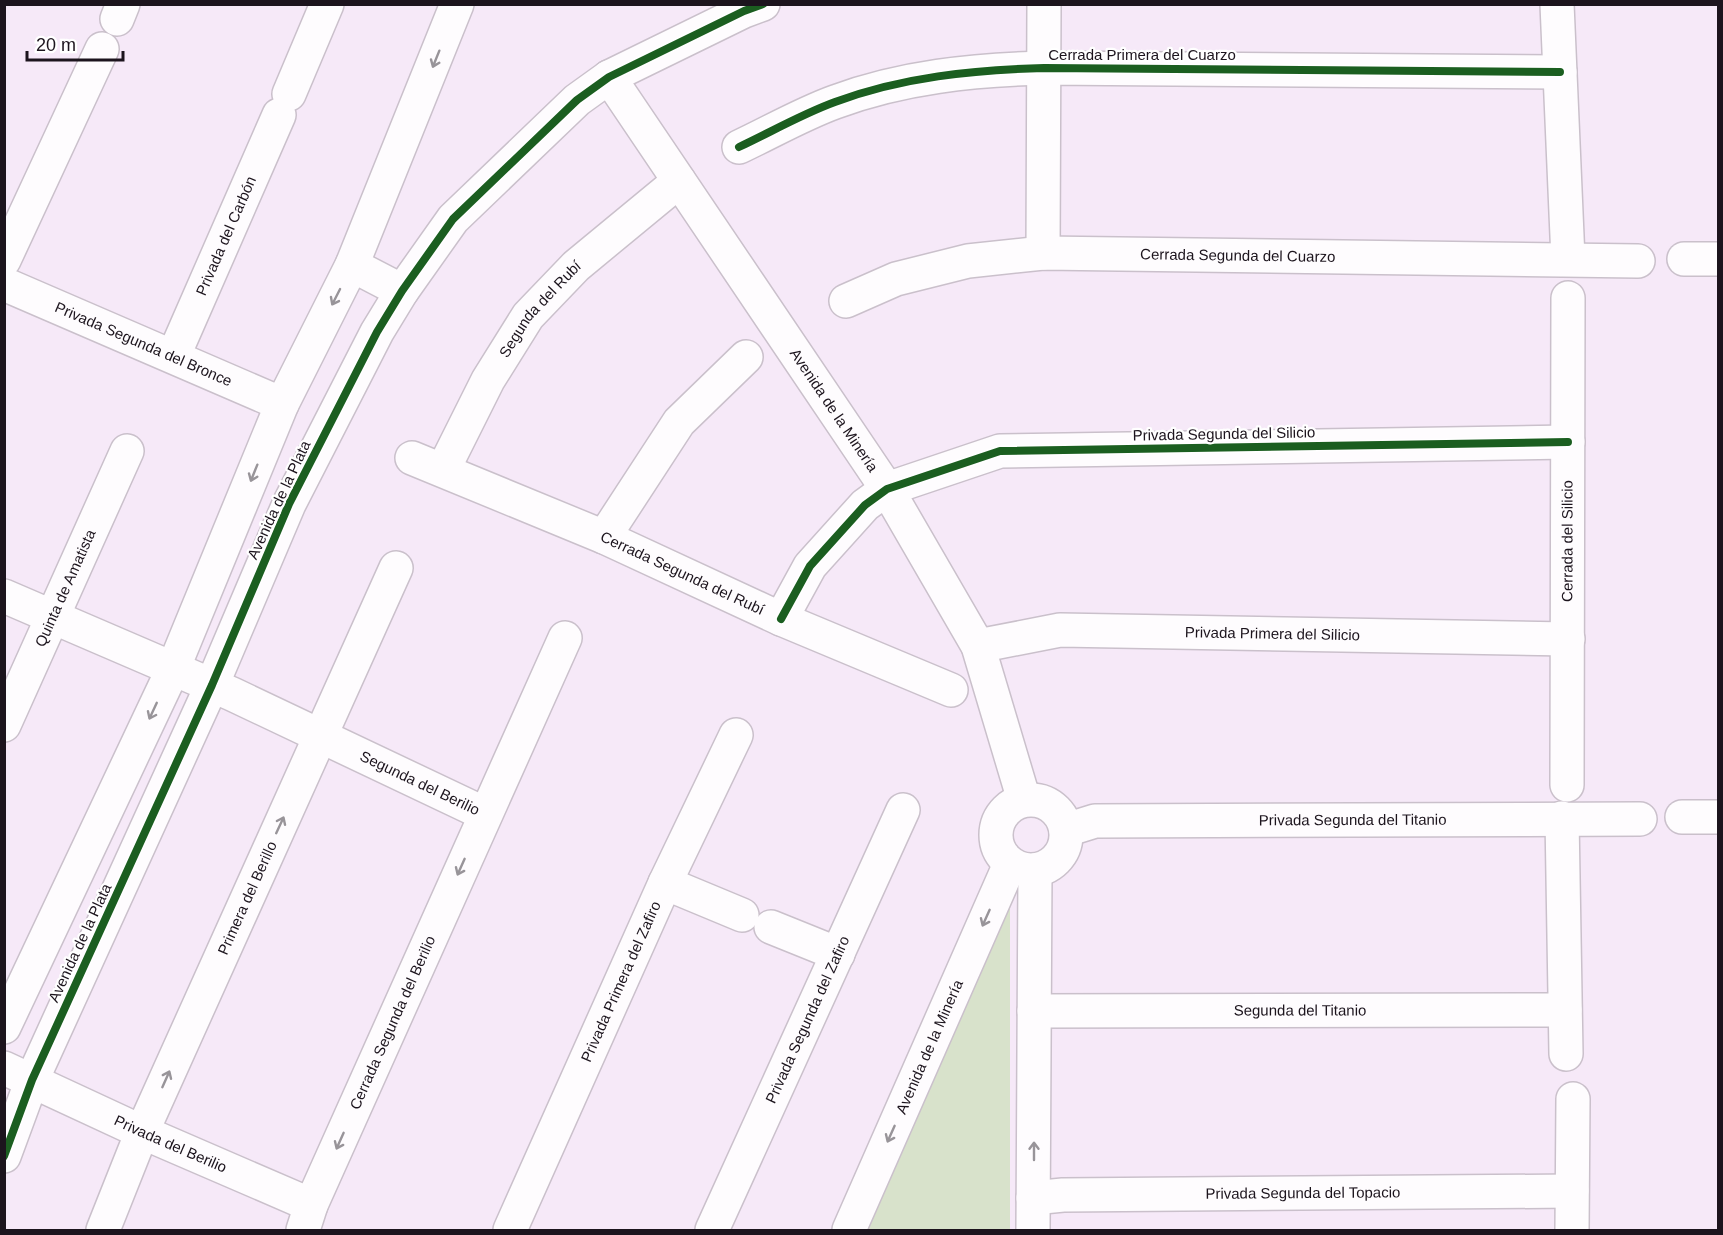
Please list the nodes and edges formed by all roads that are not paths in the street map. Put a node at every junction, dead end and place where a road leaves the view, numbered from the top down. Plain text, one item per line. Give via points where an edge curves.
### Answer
1 (327, 4) edge
2 (457, 4) edge
3 (763, 4) edge
4 (1044, 4) edge
5 (1557, 4) edge
6 (102, 49) dead end
7 (1044, 68) junction
8 (1560, 72) junction
9 (609, 77) junction
10 (739, 147) dead end
11 (679, 181) junction
12 (1043, 253) junction
13 (1568, 259) junction
14 (1684, 259) dead end
15 (1719, 259) edge
16 (4, 260) edge
17 (1638, 261) dead end
18 (352, 265) junction
19 (4, 284) edge
20 (402, 291) junction
21 (1568, 298) dead end
22 (846, 301) dead end
23 (174, 355) junction
24 (746, 357) dead end
25 (282, 404) junction
26 (1568, 442) junction
27 (127, 451) dead end
28 (412, 458) dead end
29 (443, 470) junction
30 (887, 489) junction
31 (604, 537) junction
32 (396, 568) dead end
33 (4, 596) edge
34 (54, 617) junction
35 (781, 619) junction
36 (565, 638) dead end
37 (1568, 639) junction
38 (978, 646) junction
39 (173, 669) junction
40 (212, 685) junction
41 (951, 690) dead end
42 (4, 725) edge
43 (321, 735) junction
44 (736, 735) dead end
45 (1567, 784) dead end
46 (1024, 801) junction
47 (903, 810) dead end
48 (485, 814) junction
49 (1682, 817) dead end
50 (1719, 817) edge
51 (1562, 819) junction
52 (1640, 819) dead end
53 (1066, 830) junction
54 (1022, 867) junction
55 (664, 883) junction
56 (838, 954) junction
57 (1565, 1010) junction
58 (1034, 1011) junction
59 (4, 1027) edge
60 (1566, 1054) dead end
61 (18, 1074) edge
62 (1573, 1099) dead end
63 (142, 1132) junction
64 (4, 1156) edge
65 (1572, 1191) junction
66 (1033, 1198) junction
67 (307, 1218) edge
68 (103, 1230) edge
69 (510, 1230) edge
70 (712, 1230) edge
71 (849, 1230) edge
72 (1033, 1230) edge
73 (1572, 1230) edge

1 - 23 street, Privada del Carbón
2 -> 18 street, Avenida de la Plata
3 - 9 street, Avenida de la Plata
4 - 7 street
5 - 8 street
6 - 16 street
7 - 8 street, Cerrada Primera del Cuarzo
7 - 10 street, Cerrada Primera del Cuarzo via 975,70 909,81 835,102
7 - 12 street
8 - 13 street
9 - 11 street, Avenida de la Minería
9 - 20 street, Avenida de la Plata via 577,100 453,219
11 - 29 street, Segunda del Rubí via 576,266 528,316 488,380
11 - 30 street, Avenida de la Minería
12 - 13 street, Cerrada Segunda del Cuarzo
12 - 22 street, Cerrada Segunda del Cuarzo via 968,261 896,279
13 - 17 street, Cerrada Segunda del Cuarzo
14 - 15 street
18 - 20 street
18 -> 25 street, Avenida de la Plata
19 - 23 street, Privada Segunda del Bronce
20 - 40 street, Avenida de la Plata via 288,504
21 - 26 street, Cerrada del Silicio
23 - 25 street, Privada Segunda del Bronce
24 - 31 street via 679,422
25 -> 39 street, Avenida de la Plata
26 - 30 street, Privada Segunda del Silicio via 1000,452
26 - 37 street, Cerrada del Silicio
27 - 34 street, Quinta de Amatista
28 - 29 street, Cerrada Segunda del Rubí
29 - 31 street, Cerrada Segunda del Rubí
30 - 35 street via 865,506 810,566
30 - 38 street, Avenida de la Minería
31 - 35 street, Cerrada Segunda del Rubí
32 - 43 street, Primera del Berillo
33 - 34 street, Segunda del Berilio
34 - 39 street, Segunda del Berilio
34 - 42 street, Quinta de Amatista
35 - 41 street, Cerrada Segunda del Rubí
36 - 48 street, Segunda del Berilio
37 - 38 street, Privada Primera del Silicio via 1060,630
37 - 45 street, Cerrada del Silicio
38 - 46 street, Avenida de la Minería
39 - 40 street, Segunda del Berilio
39 -> 59 street, Avenida de la Plata
40 - 43 street, Segunda del Berilio
40 - 61 street, Avenida de la Plata
43 - 48 street, Segunda del Berilio
63 -> 43 street, Primera del Berillo
44 - 55 street, Privada Primera del Zafiro
46 - 53 street via 1051,806
46 - 54 street via 1007,810 996,828 999,848
47 - 56 street, Privada Segunda del Zafiro
48 -> 67 street, Cerrada Segunda del Berilio
49 - 50 street
51 - 52 street, Privada Segunda del Titanio
51 - 53 street, Privada Segunda del Titanio via 1095,820
51 - 57 street
53 - 54 street via 1056,861
54 - 58 street
54 -> 71 street, Avenida de la Minería
55 - 56 street
55 - 69 street, Privada Primera del Zafiro
56 - 70 street, Privada Segunda del Zafiro
57 - 58 street, Segunda del Titanio
57 - 60 street
66 -> 58 street
61 - 63 street, Privada del Berilio
61 - 64 street, Avenida de la Plata
62 - 65 street
63 - 67 street, Privada del Berilio
63 - 68 street, Primera del Berillo
65 - 66 street, Privada Segunda del Topacio
65 - 73 street
66 - 72 street

